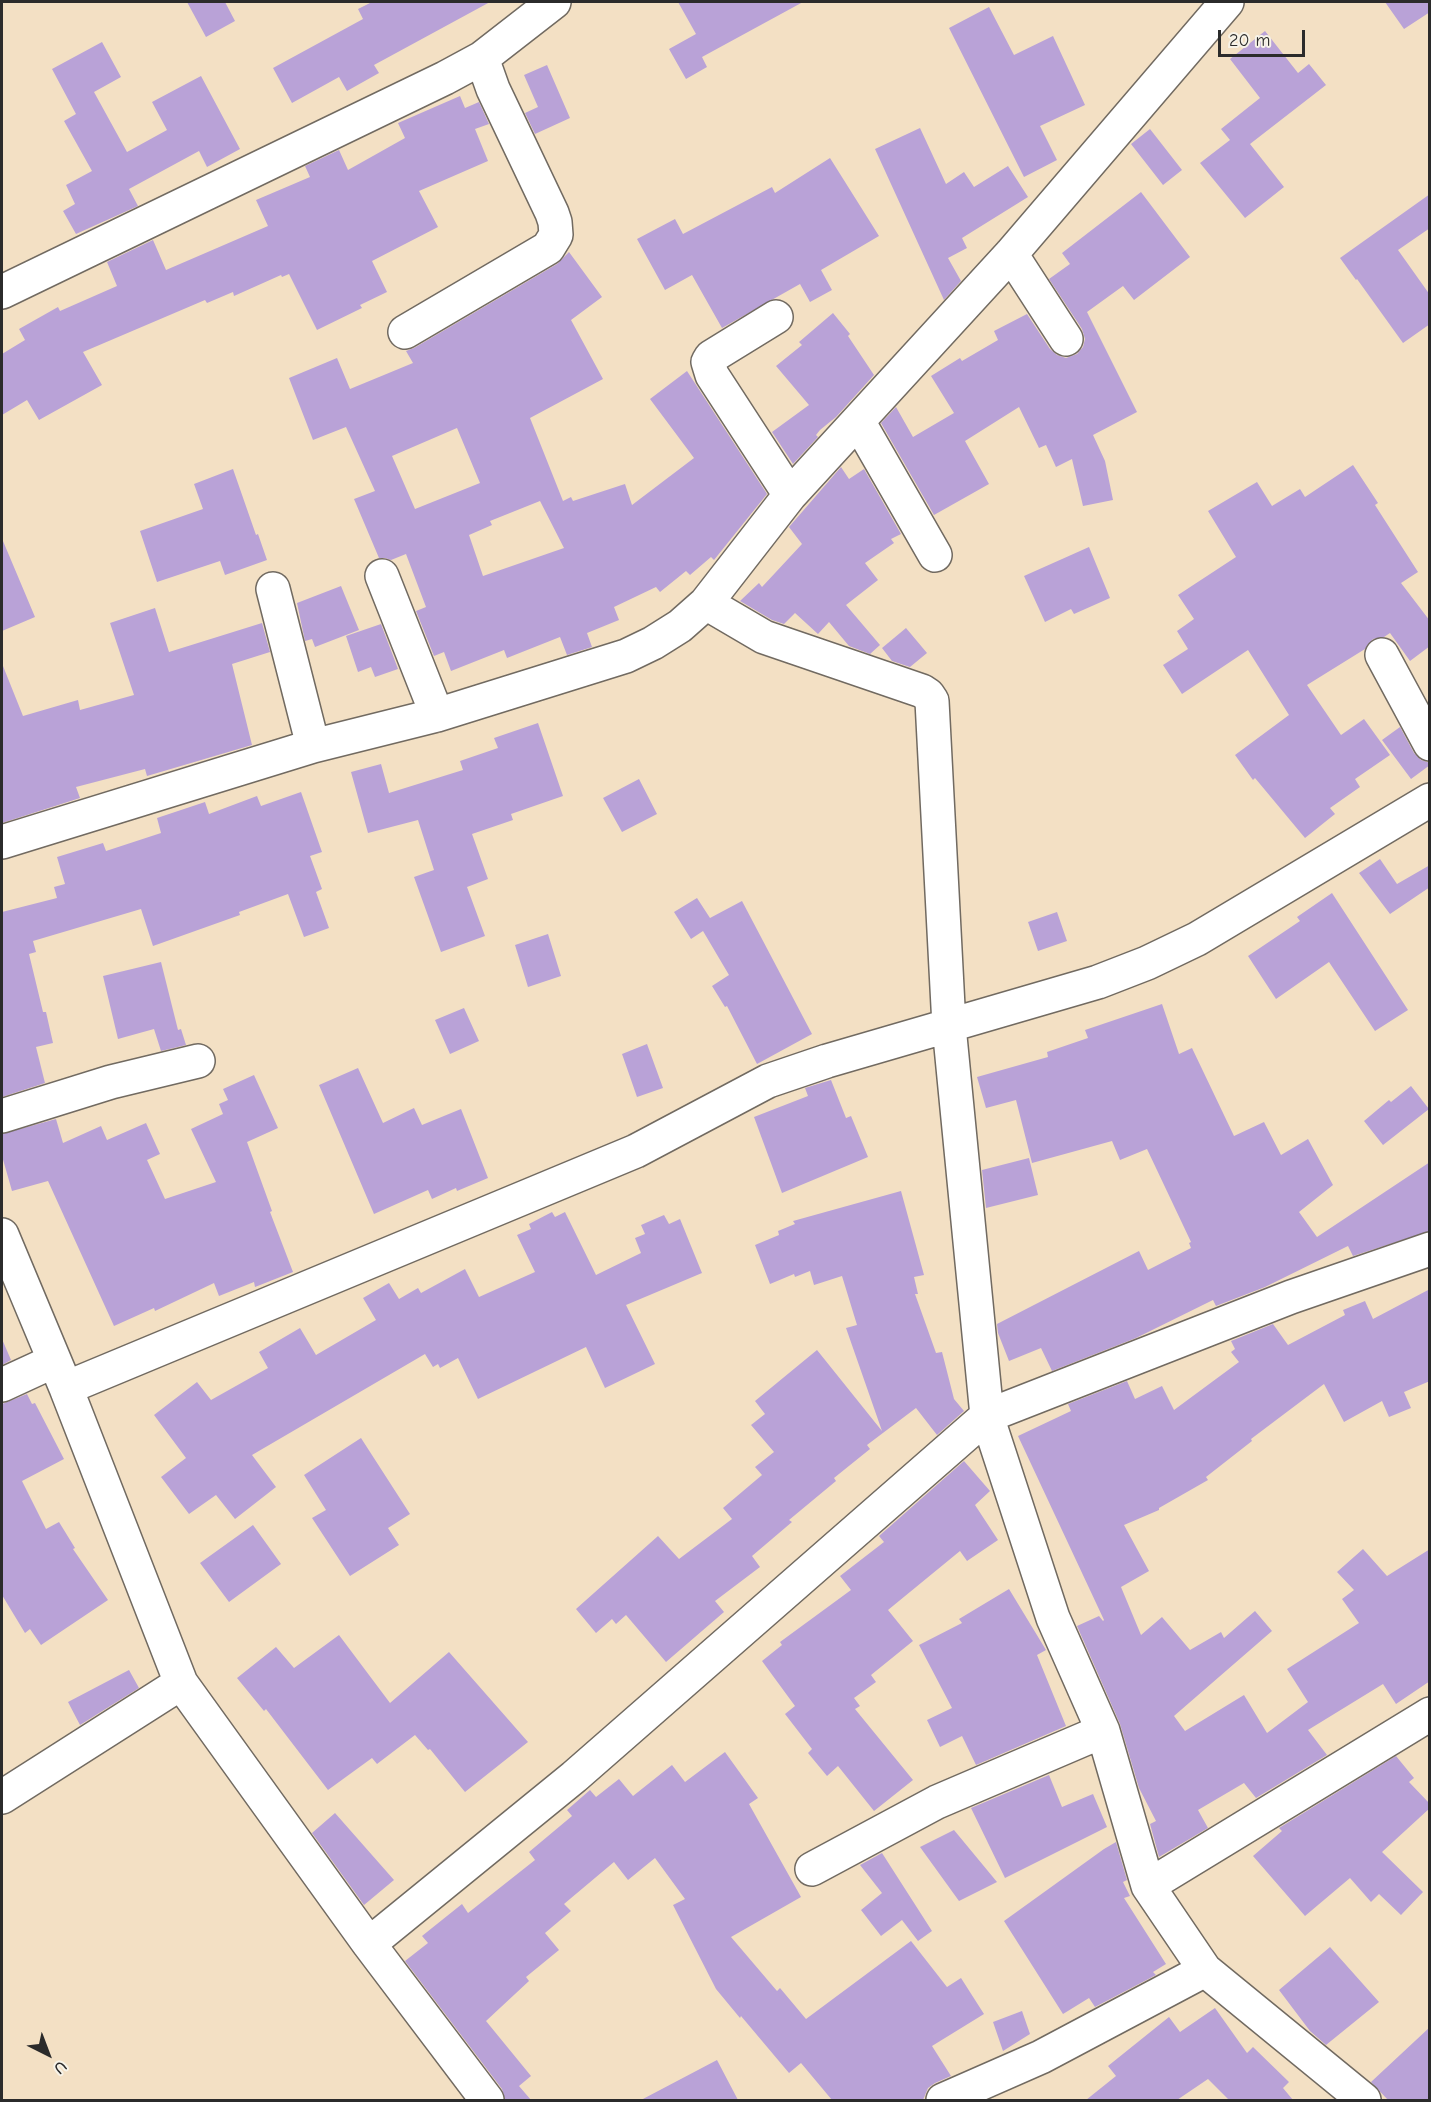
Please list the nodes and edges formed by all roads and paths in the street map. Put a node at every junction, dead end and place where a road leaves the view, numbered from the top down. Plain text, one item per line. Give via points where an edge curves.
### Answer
1 (555, 2) edge
2 (1227, 2) edge
3 (482, 58) junction
4 (1011, 254) junction
5 (2, 292) edge
6 (776, 317) dead end
7 (405, 332) dead end
8 (1066, 339) dead end
9 (858, 421) junction
10 (790, 495) junction
11 (935, 555) dead end
12 (382, 576) dead end
13 (273, 589) dead end
14 (706, 603) junction
15 (1382, 655) dead end
16 (437, 715) junction
17 (1430, 744) edge
18 (313, 746) junction
19 (1430, 800) edge
20 (2, 842) edge
21 (949, 1026) junction
22 (198, 1061) dead end
23 (2, 1116) edge
24 (2, 1235) edge
25 (1430, 1249) edge
26 (60, 1374) junction
27 (2, 1385) edge
28 (987, 1416) junction
29 (181, 1683) junction
30 (1430, 1714) edge
31 (1103, 1731) junction
32 (2, 1797) edge
33 (812, 1869) dead end
34 (1148, 1886) junction
35 (369, 1944) junction
36 (1205, 1970) junction
37 (487, 2100) edge
38 (943, 2100) edge
39 (1364, 2100) edge

1 - 3 street
2 - 4 street
3 - 5 street
3 - 7 street via 552,213 556,235 548,248
4 - 8 street
4 - 9 street
6 - 10 street via 708,362 712,375
9 - 10 street
9 - 11 street
10 - 14 street
12 - 16 street
13 - 18 street
14 - 16 street via 680,626 626,656
14 - 21 street via 764,637 928,695 932,701
15 - 17 street
16 - 18 street
18 - 20 street
19 - 21 street via 1197,939 1147,963 1098,982
21 - 26 street via 768,1081 636,1151
21 - 28 street
22 - 23 street via 111,1082
24 - 26 street
25 - 28 street via 1291,1298
26 - 27 street
26 - 29 street
28 - 31 street via 1053,1617
28 - 35 street via 574,1776
29 - 32 street
29 - 35 street
30 - 34 street
31 - 33 street via 937,1802
31 - 34 street
34 - 36 street
35 - 37 street
36 - 38 street via 1041,2056
36 - 39 street

